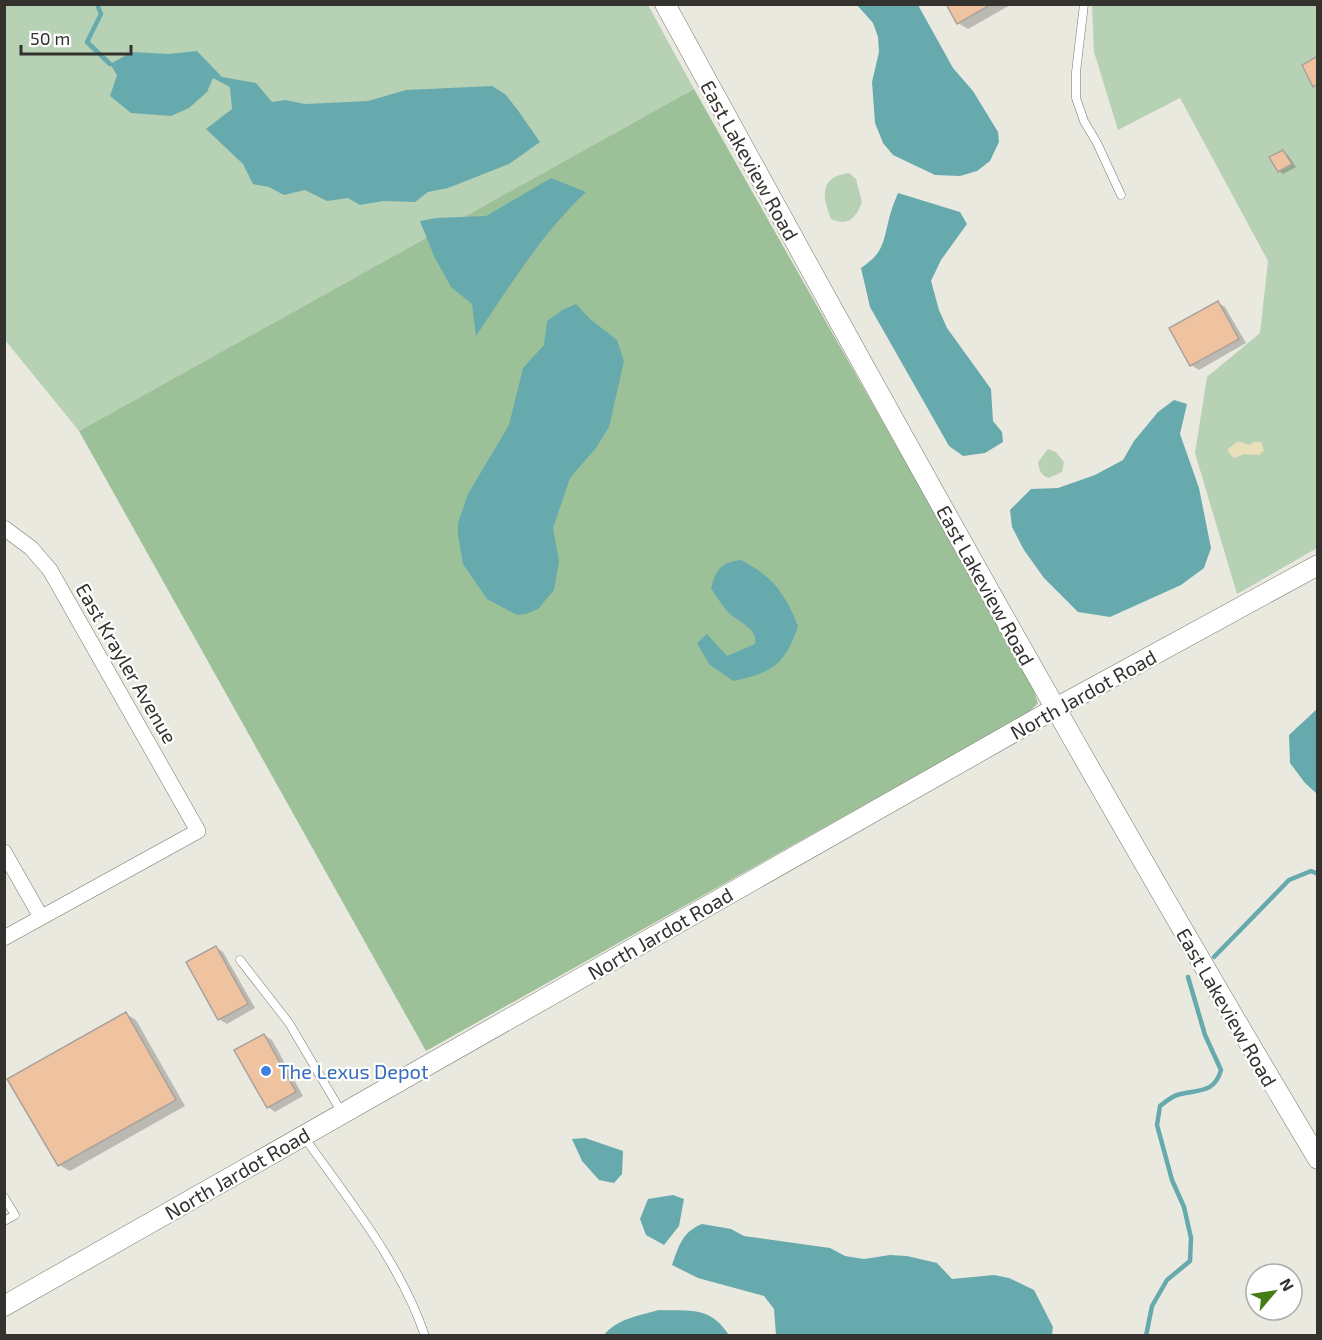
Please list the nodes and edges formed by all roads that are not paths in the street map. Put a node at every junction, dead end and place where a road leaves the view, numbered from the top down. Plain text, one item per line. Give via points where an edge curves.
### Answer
1 (665, 4) edge
2 (1084, 4) edge
3 (1121, 195) dead end
4 (6, 531) edge
5 (1317, 565) edge
6 (1056, 708) junction
7 (4, 852) edge
8 (41, 917) junction
9 (4, 938) edge
10 (240, 960) dead end
11 (342, 1114) junction
12 (303, 1136) junction
13 (1317, 1159) edge
14 (4, 1197) edge
15 (4, 1221) edge
16 (4, 1306) edge
17 (424, 1335) edge

1 - 6 street, East Lakeview Road via 844,333
2 - 3 lane via 1076,98
4 - 8 street, East Krayler Avenue via 31,548 51,570 198,831
5 - 6 street, North Jardot Road
6 - 11 street, North Jardot Road
6 - 13 street, East Lakeview Road
7 - 8 street
8 - 9 street
10 - 11 lane via 290,1023
11 - 12 street, North Jardot Road
12 - 16 street, North Jardot Road
12 - 17 lane via 395,1270
14 - 15 lane via 15,1215

